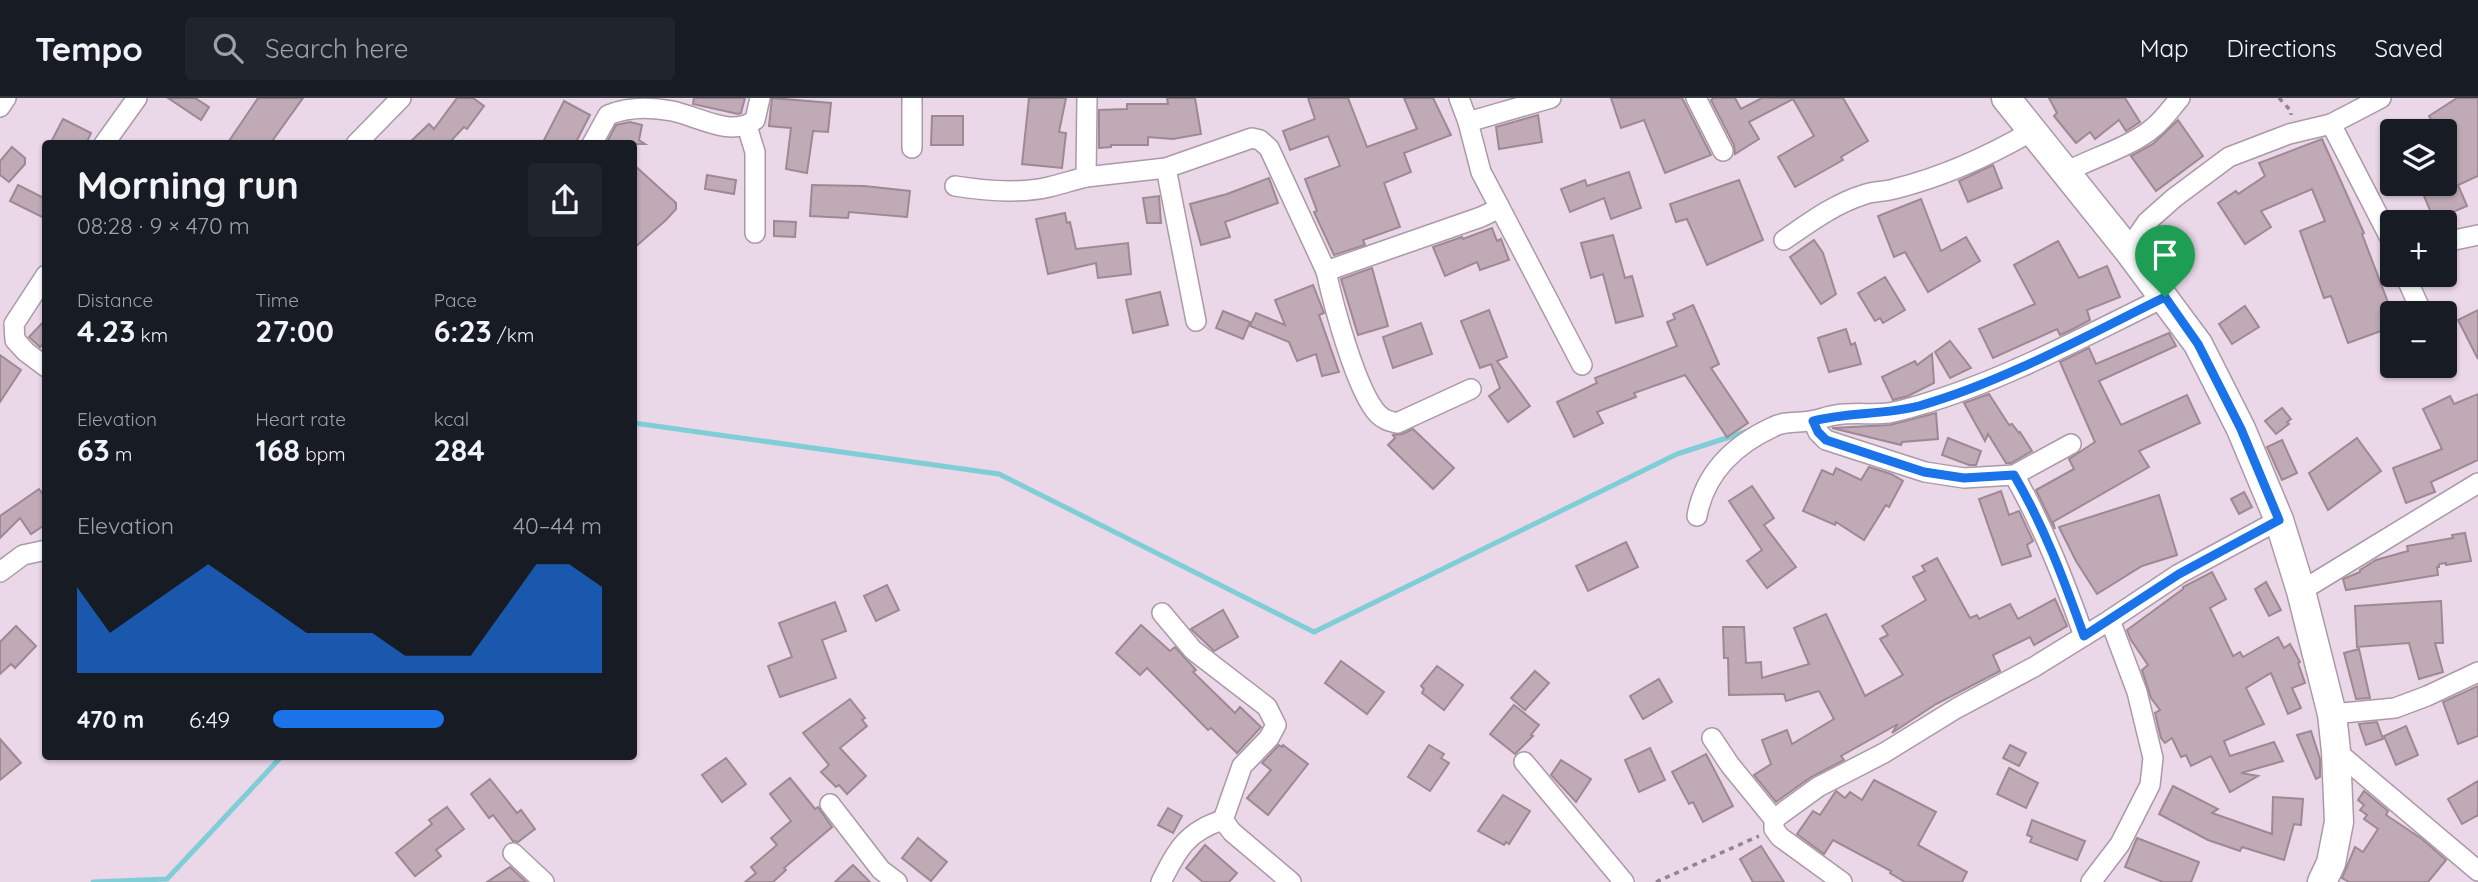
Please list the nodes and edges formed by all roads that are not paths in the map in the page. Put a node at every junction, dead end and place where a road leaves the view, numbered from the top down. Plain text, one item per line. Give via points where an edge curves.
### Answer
1 (5, 98) edge
2 (137, 98) edge
3 (401, 98) edge
4 (760, 98) edge
5 (912, 98) edge
6 (1087, 98) edge
7 (1459, 98) edge
8 (1551, 98) edge
9 (1696, 98) edge
10 (2006, 98) edge
11 (2180, 98) edge
12 (2381, 98) edge
13 (0, 107) edge
14 (1468, 122) junction
15 (2331, 124) junction
16 (747, 126) junction
17 (2032, 131) junction
18 (369, 139) edge
19 (107, 140) edge
20 (594, 140) edge
21 (912, 148) dead end
22 (1723, 150) dead end
23 (1166, 168) junction
24 (2066, 172) junction
25 (1086, 177) junction
26 (955, 186) dead end
27 (1500, 208) junction
28 (2380, 219) edge
29 (755, 233) dead end
30 (2478, 235) edge
31 (2457, 239) edge
32 (1784, 240) dead end
33 (2127, 250) junction
34 (1326, 271) junction
35 (42, 281) edge
36 (2165, 297) junction
37 (1196, 321) dead end
38 (42, 365) edge
39 (1582, 365) dead end
40 (1471, 389) dead end
41 (1813, 421) junction
42 (2071, 444) dead end
43 (2014, 475) junction
44 (2478, 482) edge
45 (1697, 516) dead end
46 (2279, 520) junction
47 (42, 551) edge
48 (0, 572) edge
49 (2301, 590) junction
50 (1162, 613) dead end
51 (2110, 620) junction
52 (2084, 636) junction
53 (2478, 672) edge
54 (2332, 714) junction
55 (1712, 738) dead end
56 (2336, 751) junction
57 (1524, 762) dead end
58 (830, 804) dead end
59 (1223, 820) junction
60 (1774, 824) junction
61 (513, 853) dead end
62 (2478, 871) edge
63 (544, 882) edge
64 (897, 882) edge
65 (1161, 882) edge
66 (1291, 882) edge
67 (1624, 882) edge
68 (1842, 882) edge
69 (2091, 882) edge
70 (2322, 882) edge

1 - 13 street
2 - 19 street
3 - 18 street
4 - 16 street via 755,120
5 - 21 street
6 - 25 street
7 - 14 street
8 - 14 street
9 - 22 street
10 - 17 street
11 - 24 street via 2154,128
12 - 15 street
14 - 27 street via 1481,172
15 - 28 street
15 - 33 street via 2229,157 2147,222
16 - 20 street via 729,128 668,110 622,109 608,115
16 - 29 street via 755,152
17 - 24 street
17 - 32 street via 1947,173 1863,194
23 - 25 street
23 - 34 street via 1252,138 1260,140 1269,148
23 - 37 street
24 - 33 street
25 - 26 street via 1018,190
27 - 34 street
27 - 39 street
30 - 31 street
33 - 36 street
34 - 40 street via 1355,370 1375,411 1384,419 1397,423
35 - 38 street via 14,324 15,340
36 - 41 street via 2050,354 1956,393 1890,413
36 - 46 street via 2198,344 2241,429
41 - 43 street via 1826,440 1924,472 1964,478
41 - 45 street via 1777,425 1731,454 1700,496
42 - 43 street
43 - 52 street via 2033,507
44 - 49 street
46 - 49 street
46 - 51 street via 2179,574
47 - 48 street via 23,555
49 - 54 street
50 - 59 street via 1193,650 1267,708 1276,725 1241,766
51 - 52 street
51 - 69 street via 2137,692 2152,758 2150,785 2120,844
52 - 60 street via 1818,787
53 - 54 street via 2395,708
54 - 56 street
55 - 60 street
56 - 62 street
56 - 70 street via 2339,822
57 - 67 street
58 - 64 street via 881,870
59 - 65 street via 1189,836
59 - 66 street
60 - 68 street via 1780,837
61 - 63 street

